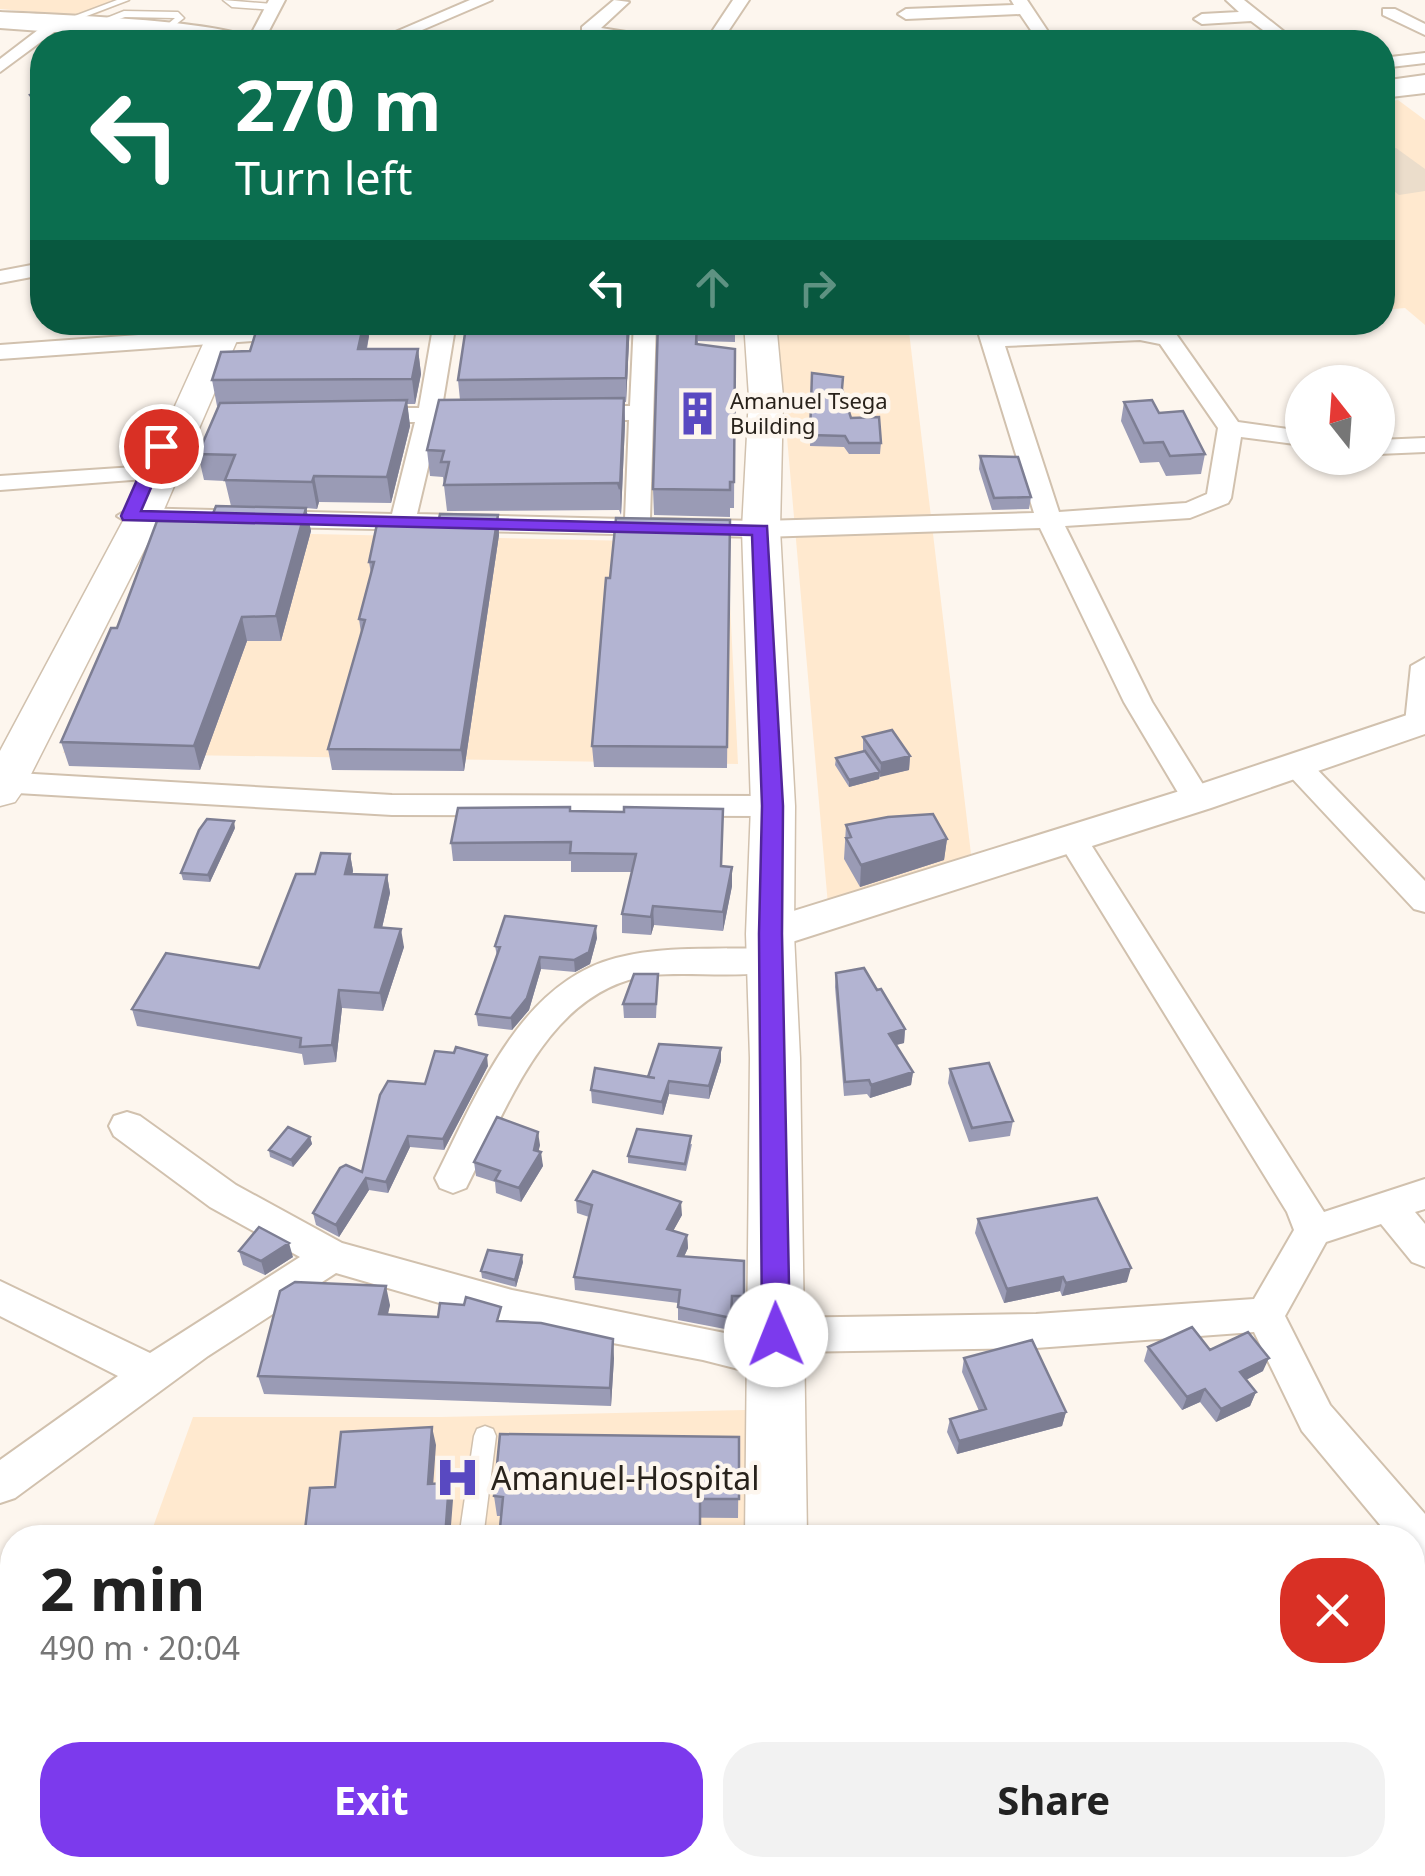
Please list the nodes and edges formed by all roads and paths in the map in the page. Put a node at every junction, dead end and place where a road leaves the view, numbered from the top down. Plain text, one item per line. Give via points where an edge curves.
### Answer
1 (126, 0) edge
2 (227, 0) edge
3 (741, 0) edge
4 (1234, 0) edge
5 (480, 1) edge
6 (621, 2) edge
7 (275, 4) edge
8 (1022, 4) edge
9 (1389, 12) dead end
10 (906, 14) dead end
11 (1252, 16) junction
12 (1202, 19) dead end
13 (0, 20) edge
14 (57, 24) junction
15 (49, 30) edge
16 (165, 30) edge
17 (261, 30) edge
18 (409, 30) edge
19 (589, 30) edge
20 (721, 30) edge
21 (1039, 30) edge
22 (1271, 30) edge
23 (1425, 30) edge
24 (30, 44) edge
25 (1425, 58) edge
26 (1395, 61) edge
27 (0, 67) edge
28 (1425, 75) edge
29 (1395, 79) edge
30 (1425, 84) edge
31 (1395, 88) edge
32 (30, 271) edge
33 (0, 276) edge
34 (176, 335) edge
35 (217, 335) edge
36 (443, 335) edge
37 (645, 335) edge
38 (761, 335) edge
39 (989, 335) edge
40 (1149, 335) edge
41 (0, 352) edge
42 (640, 413) junction
43 (429, 414) junction
44 (506, 414) edge
45 (563, 414) edge
46 (336, 415) edge
47 (189, 418) junction
48 (1230, 428) junction
49 (1285, 436) edge
50 (1425, 445) edge
51 (1395, 446) edge
52 (149, 474) junction
53 (0, 482) edge
54 (136, 516) junction
55 (1050, 520) junction
56 (403, 521) junction
57 (637, 524) junction
58 (761, 530) junction
59 (1425, 666) edge
60 (1422, 722) edge
61 (1298, 766) junction
62 (1, 780) edge
63 (1197, 799) junction
64 (773, 806) junction
65 (1072, 839) junction
66 (1425, 901) edge
67 (771, 947) junction
68 (127, 1126) dead end
69 (453, 1178) dead end
70 (1425, 1194) edge
71 (1388, 1206) junction
72 (1312, 1231) junction
73 (1425, 1251) edge
74 (332, 1256) junction
75 (0, 1298) edge
76 (1265, 1315) junction
77 (777, 1349) junction
78 (154, 1375) junction
79 (485, 1436) dead end
80 (0, 1484) edge
81 (473, 1525) edge
82 (776, 1525) edge
83 (1407, 1525) edge

1 - 14 lane
2 - 7 lane
3 - 20 street
4 - 11 street
5 - 18 street
6 - 19 street
7 - 17 street
8 - 10 street
8 - 21 street
9 - 23 street
11 - 12 street
11 - 22 street
13 - 14 main road
14 - 15 street
14 - 16 main road
24 - 27 street
25 - 26 street
28 - 29 main road
30 - 31 main road
32 - 33 street
34 - 41 street
35 - 47 main road
36 - 43 street
37 - 42 street
38 - 58 main road
39 - 55 street
40 - 48 street via 1168,339
42 - 45 street
42 - 57 street
43 - 44 street
43 - 46 street
43 - 56 street
47 - 52 main road
47 - 54 main road
48 - 49 street
48 - 55 street via 1224,489 1210,504
50 - 51 street
52 - 53 street
52 - 54 main road
54 - 56 street
54 - 62 main road
55 - 58 street
55 - 63 street via 1138,702
56 - 57 street
57 - 58 street
58 - 64 main road
59 - 60 street
60 - 61 street
61 - 63 street
61 - 66 street
62 - 64 street via 392,804
63 - 65 street
64 - 67 main road
65 - 67 street
65 - 72 street via 1288,1179
67 - 69 street via 618,969 566,995 493,1101
67 - 77 main road
68 - 74 street via 223,1196
70 - 71 street
71 - 72 street
71 - 73 street
72 - 76 street
74 - 77 street via 512,1306 703,1343
74 - 78 street
75 - 78 street
76 - 77 street
76 - 83 street via 1316,1418
77 - 82 main road
78 - 80 street
79 - 81 lane

